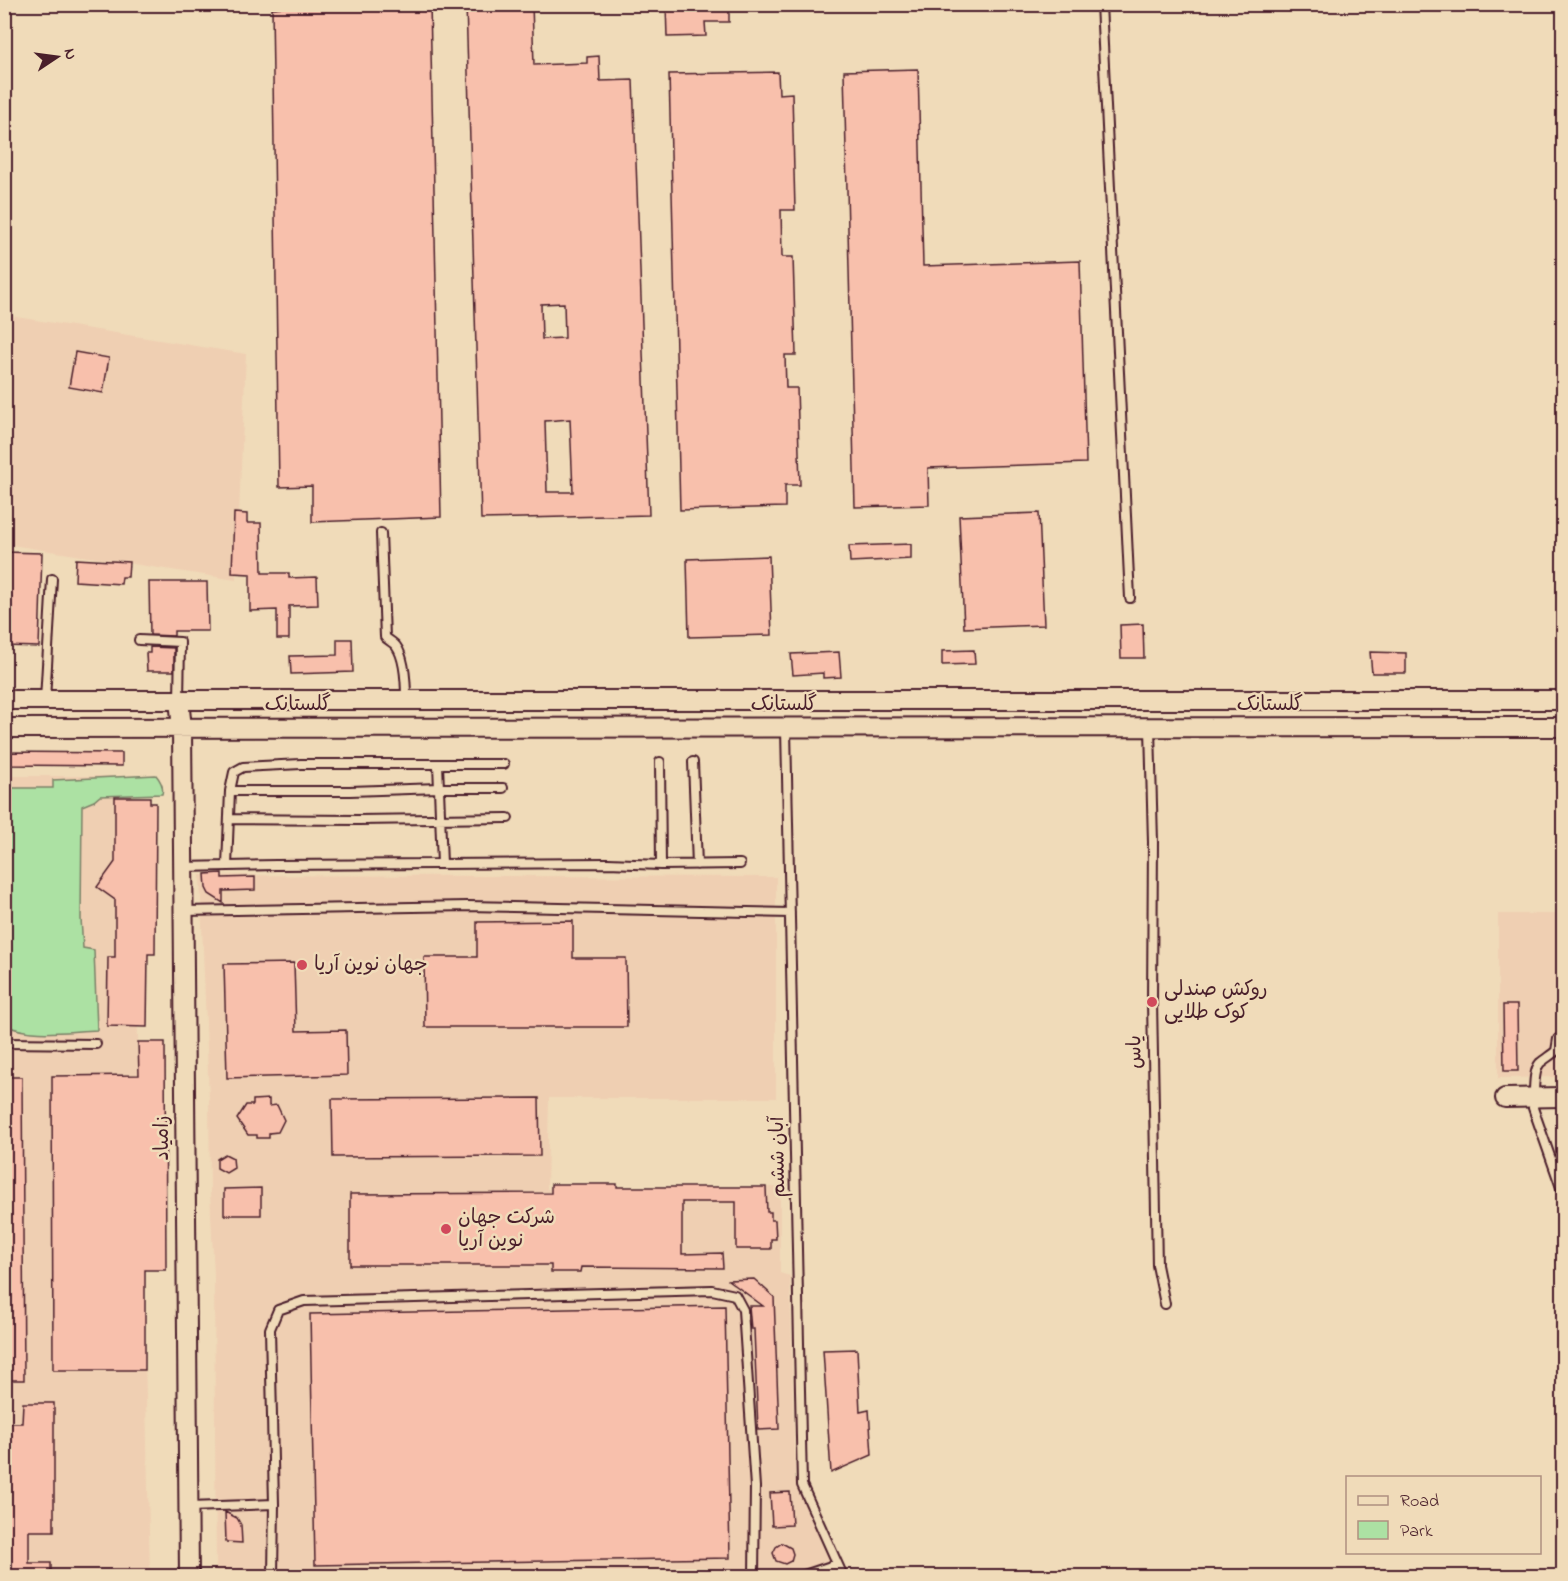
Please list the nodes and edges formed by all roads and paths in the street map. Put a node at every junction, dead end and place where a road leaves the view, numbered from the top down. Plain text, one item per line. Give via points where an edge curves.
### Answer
1 (1101, 4) edge
2 (381, 533) dead end
3 (52, 579) dead end
4 (1130, 598) dead end
5 (139, 640) dead end
6 (406, 699) junction
7 (4, 700) edge
8 (45, 700) junction
9 (179, 700) junction
10 (1563, 700) edge
11 (1563, 727) edge
12 (4, 728) edge
13 (182, 728) junction
14 (786, 728) junction
15 (1150, 728) junction
16 (660, 762) dead end
17 (693, 762) dead end
18 (438, 764) junction
19 (504, 764) dead end
20 (439, 788) junction
21 (503, 788) dead end
22 (230, 791) junction
23 (508, 818) dead end
24 (229, 819) junction
25 (440, 819) junction
26 (442, 864) junction
27 (740, 864) dead end
28 (661, 865) junction
29 (697, 865) junction
30 (227, 866) junction
31 (183, 867) junction
32 (184, 911) junction
33 (790, 913) junction
34 (1558, 1039) dead end
35 (4, 1043) edge
36 (96, 1044) dead end
37 (1563, 1097) edge
38 (1505, 1098) dead end
39 (1535, 1098) junction
40 (1563, 1196) edge
41 (1165, 1304) dead end
42 (274, 1504) junction
43 (189, 1507) junction
44 (837, 1564) junction
45 (189, 1576) edge
46 (273, 1576) edge
47 (754, 1576) edge
48 (801, 1576) edge
49 (843, 1576) edge

1 - 4 lane
2 - 6 lane via 385,637 396,646 403,663
3 - 8 lane
5 - 9 lane via 180,642
6 - 9 street, گلستانک
6 - 10 street, گلستانک
7 - 8 street, گلستانک
8 - 9 street, گلستانک
9 - 13 street, زامیاد
11 - 15 street, گلستانک
12 - 13 street, گلستانک
13 - 14 street, گلستانک
13 - 31 street, زامیاد
14 - 15 street, گلستانک
14 - 33 lane, آبان ششم
15 - 41 lane, یاس via 1157,1264
16 - 28 lane
17 - 29 lane
18 - 19 lane
18 - 20 lane
18 - 22 lane via 243,766 234,772
20 - 21 lane
20 - 22 lane
20 - 25 lane
22 - 24 lane
23 - 25 lane
24 - 25 lane
24 - 30 lane
25 - 26 lane
26 - 28 lane
26 - 30 lane
27 - 29 lane
28 - 29 lane
30 - 31 lane
31 - 32 street, زامیاد
32 - 33 lane via 468,906
32 - 43 street, زامیاد
33 - 44 lane, آبان ششم via 802,1485
34 - 39 lane via 1556,1051 1538,1065
35 - 36 lane
37 - 39 street
38 - 39 street
39 - 40 lane via 1533,1108
42 - 43 lane
42 - 46 lane
42 - 47 lane via 270,1329 278,1310 304,1302 712,1290 735,1295 743,1310 755,1486
43 - 45 street, زامیاد
44 - 48 lane
44 - 49 lane, آبان ششم

